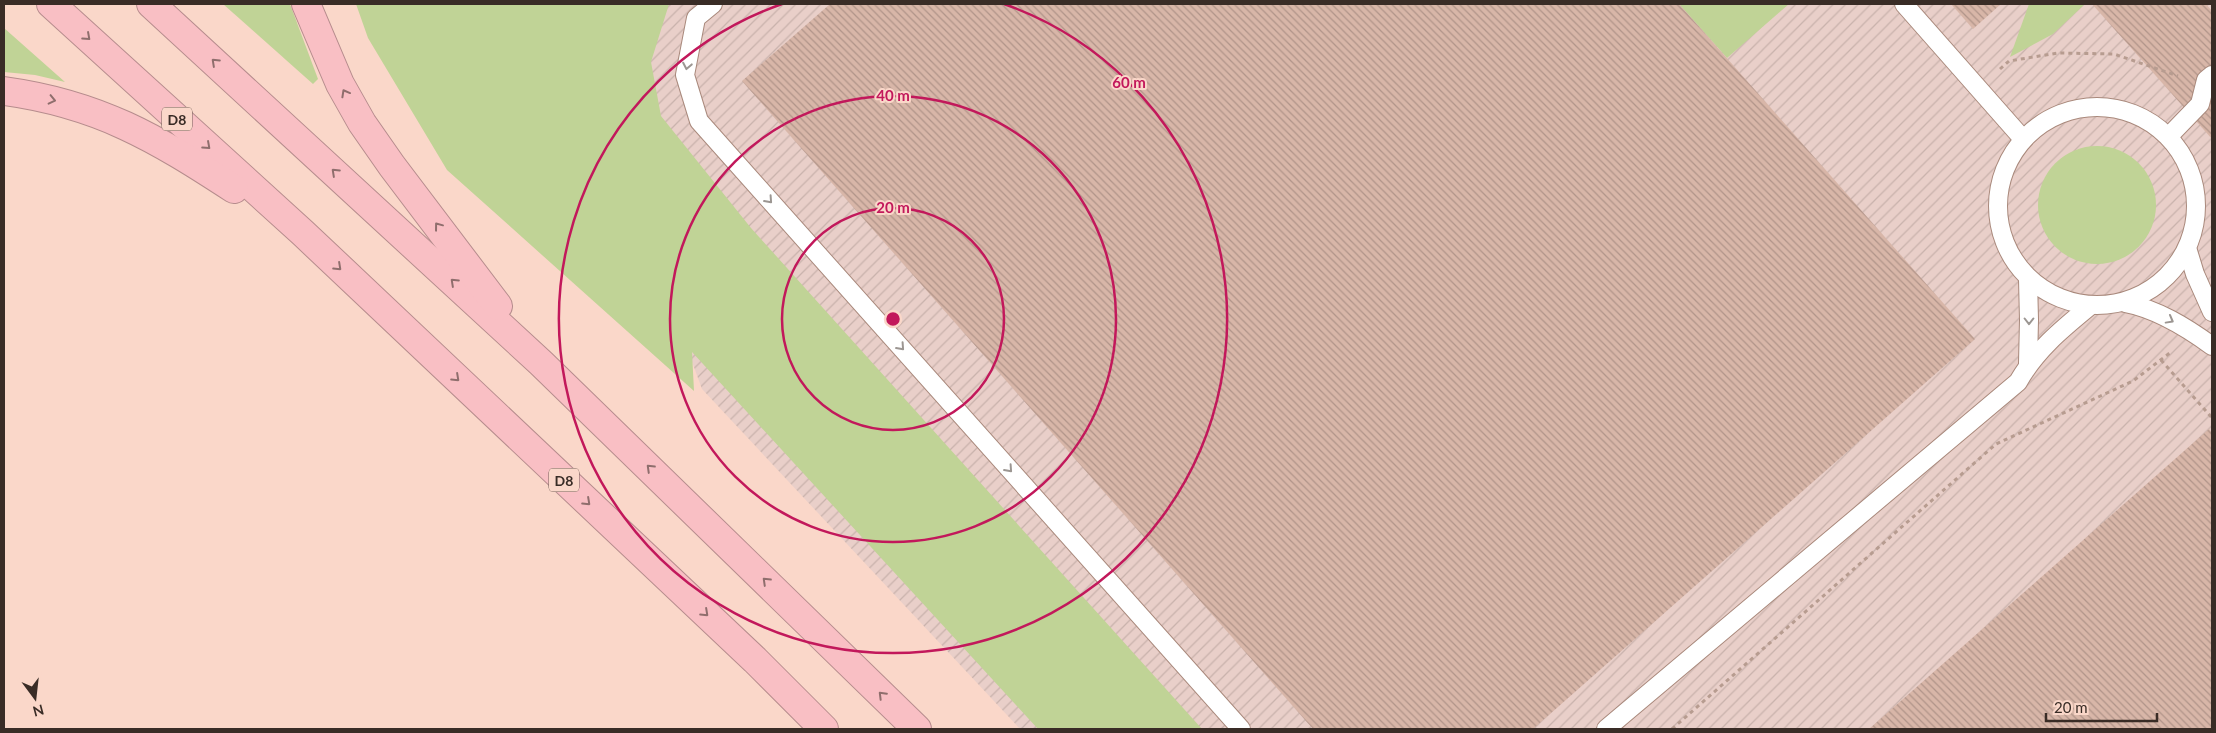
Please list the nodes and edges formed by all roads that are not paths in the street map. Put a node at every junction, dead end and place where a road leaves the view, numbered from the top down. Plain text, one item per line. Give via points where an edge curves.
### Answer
1 (51, 4) edge
2 (151, 4) edge
3 (306, 4) edge
4 (713, 4) edge
5 (1904, 4) edge
6 (2212, 75) edge
7 (4, 91) edge
8 (2170, 136) junction
9 (2023, 139) junction
10 (2205, 197) edge
11 (303, 233) junction
12 (2188, 250) junction
13 (2028, 279) junction
14 (2125, 303) junction
15 (2090, 306) junction
16 (2212, 312) edge
17 (2212, 346) edge
18 (542, 363) junction
19 (2028, 363) junction
20 (824, 729) edge
21 (917, 729) edge
22 (1240, 729) edge
23 (1606, 729) edge

1 -> 11 highway, D8
18 -> 2 highway
18 -> 3 highway via 362,123 340,84
4 -> 22 lane via 696,18 685,75 699,121
5 - 9 lane
6 - 8 lane via 2206,80 2200,104
7 -> 11 highway via 68,103 128,126
8 - 9 lane via 2135,113 2095,106 2055,115
8 - 10 lane via 2184,154
9 - 13 lane via 2006,165 1998,194 1998,225 2009,254
10 - 12 lane
11 -> 20 highway, D8
12 - 14 lane via 2162,283
12 - 16 lane
13 - 15 lane via 2056,298
13 -> 19 lane
14 - 15 lane
14 -> 17 lane via 2146,307
15 - 19 lane via 2052,337
21 -> 18 highway
19 - 23 lane via 2018,382

